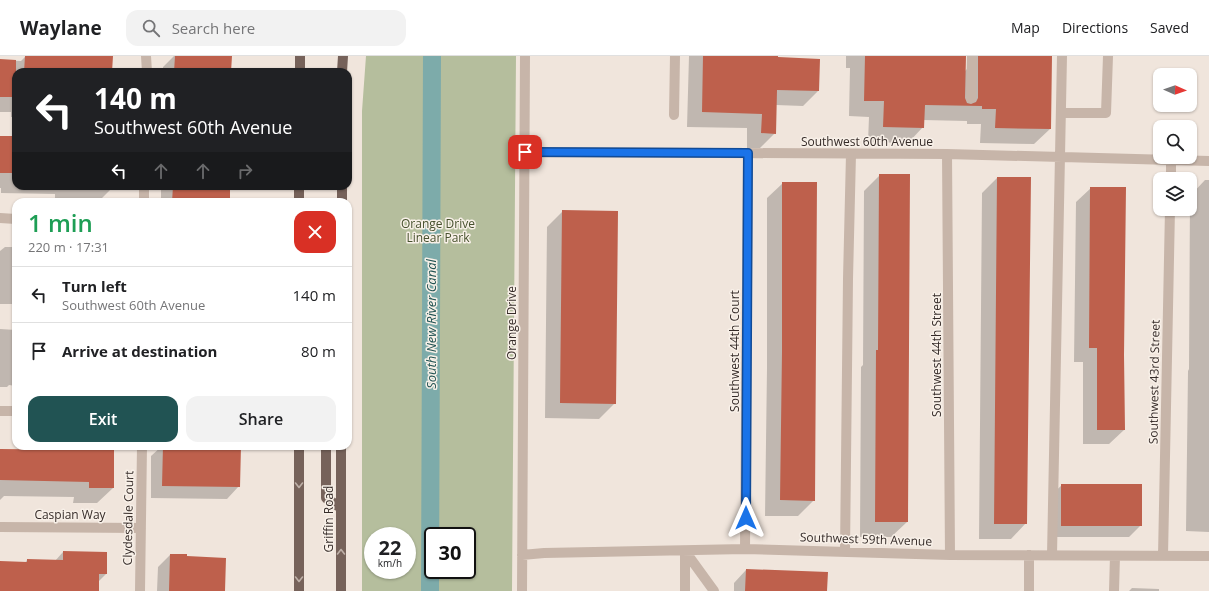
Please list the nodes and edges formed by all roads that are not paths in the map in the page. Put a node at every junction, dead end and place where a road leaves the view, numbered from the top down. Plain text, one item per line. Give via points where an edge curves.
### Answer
1 (146, 56) edge
2 (300, 56) edge
3 (343, 56) edge
4 (525, 56) edge
5 (675, 56) edge
6 (972, 56) edge
7 (1062, 56) edge
8 (1108, 56) edge
9 (147, 68) edge
10 (300, 68) edge
11 (342, 68) edge
12 (971, 98) dead end
13 (1061, 113) junction
14 (674, 115) dead end
15 (525, 152) junction
16 (748, 153) junction
17 (851, 154) junction
18 (947, 154) junction
19 (1061, 158) junction
20 (1153, 161) edge
21 (1197, 162) edge
22 (1209, 162) edge
23 (1170, 216) edge
24 (0, 218) edge
25 (12, 218) edge
26 (0, 411) edge
27 (12, 411) edge
28 (142, 450) edge
29 (299, 450) edge
30 (326, 450) edge
31 (341, 450) edge
32 (341, 508) junction
33 (0, 527) edge
34 (141, 528) junction
35 (746, 549) junction
36 (685, 551) junction
37 (845, 552) junction
38 (522, 555) junction
39 (950, 555) junction
40 (1029, 555) junction
41 (1052, 555) junction
42 (1115, 556) junction
43 (1163, 556) junction
44 (1209, 556) edge
45 (140, 591) edge
46 (299, 591) edge
47 (341, 591) edge
48 (522, 591) edge
49 (685, 591) edge
50 (714, 591) edge
51 (1029, 591) edge
52 (1114, 591) edge

1 - 9 street
2 - 10 main road
3 - 11 main road
4 - 15 street, Orange Drive
5 - 14 street
6 - 12 street
7 - 13 street
8 - 13 street via 1106,113
13 - 19 street
15 - 16 street, Southwest 60th Avenue
15 - 38 street, Orange Drive
16 - 17 street, Southwest 60th Avenue
16 - 35 street, Southwest 44th Court
17 - 18 street, Southwest 60th Avenue
17 - 37 street
18 - 19 street, Southwest 60th Avenue
18 - 39 street, Southwest 44th Street
19 - 20 street, Southwest 60th Avenue
19 - 41 street
21 - 22 street, Southwest 60th Avenue
23 - 43 street, Southwest 43rd Street
24 - 25 street
26 - 27 street
28 - 34 street, Clydesdale Court
29 -> 46 main road
30 - 32 main road via 326,498
31 - 32 main road, Griffin Road
47 -> 32 main road, Griffin Road
33 - 34 street, Caspian Way
34 - 45 street, Clydesdale Court
35 - 36 street, Southwest 59th Avenue
35 - 37 street, Southwest 59th Avenue
36 - 38 street, Southwest 59th Avenue
36 - 49 street
36 - 50 street
37 - 39 street, Southwest 59th Avenue
38 - 48 street, Orange Drive
39 - 40 street, Southwest 59th Avenue
40 - 41 street, Southwest 59th Avenue
40 - 51 street
41 - 42 street, Southwest 59th Avenue
42 - 43 street, Southwest 59th Avenue
42 - 52 street
43 - 44 street, Southwest 59th Avenue

